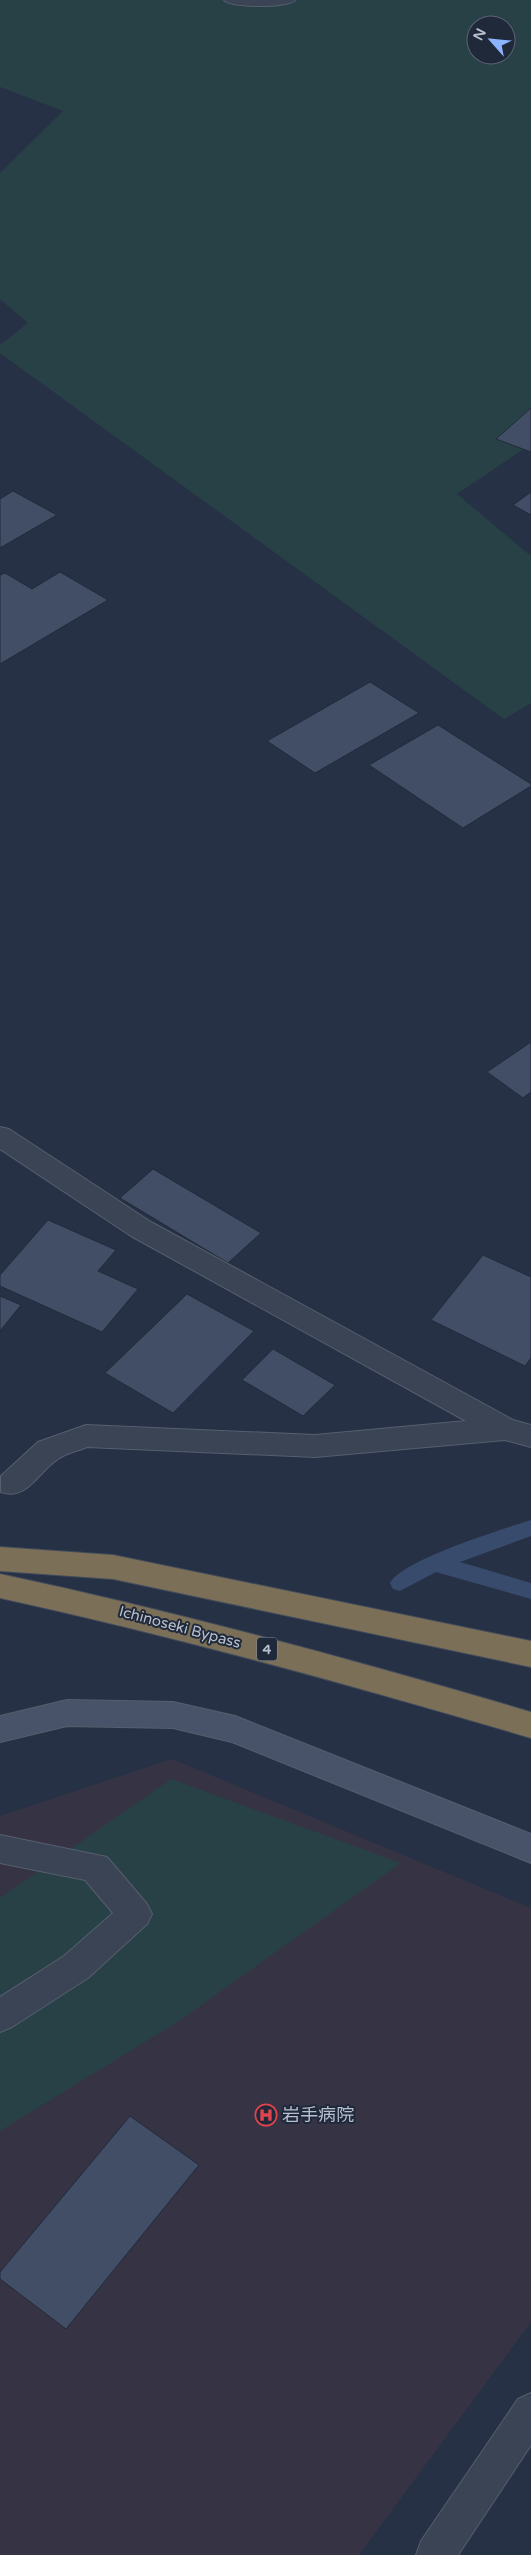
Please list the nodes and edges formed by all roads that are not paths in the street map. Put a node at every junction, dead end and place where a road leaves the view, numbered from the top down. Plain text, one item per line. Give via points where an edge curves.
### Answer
1 (232, 0) edge
2 (287, 0) edge
3 (0, 1136) edge
4 (518, 1433) edge
5 (11, 1484) dead end
6 (0, 1559) edge
7 (0, 1586) edge
8 (531, 1654) edge
9 (531, 1725) edge
10 (0, 1729) edge
11 (0, 1849) edge
12 (531, 1849) edge
13 (0, 2016) edge
14 (531, 2412) edge
15 (435, 2555) edge

1 - 2 street
3 - 4 street via 141,1230
4 - 5 street via 315,1446 86,1436 48,1450
6 - 8 highway via 113,1567
7 - 9 highway, Ichinoseki Bypass / 4 via 109,1608 346,1670
10 - 12 street via 67,1713 182,1717 235,1729
11 - 13 street via 95,1867 135,1914 76,1967
14 - 15 street

